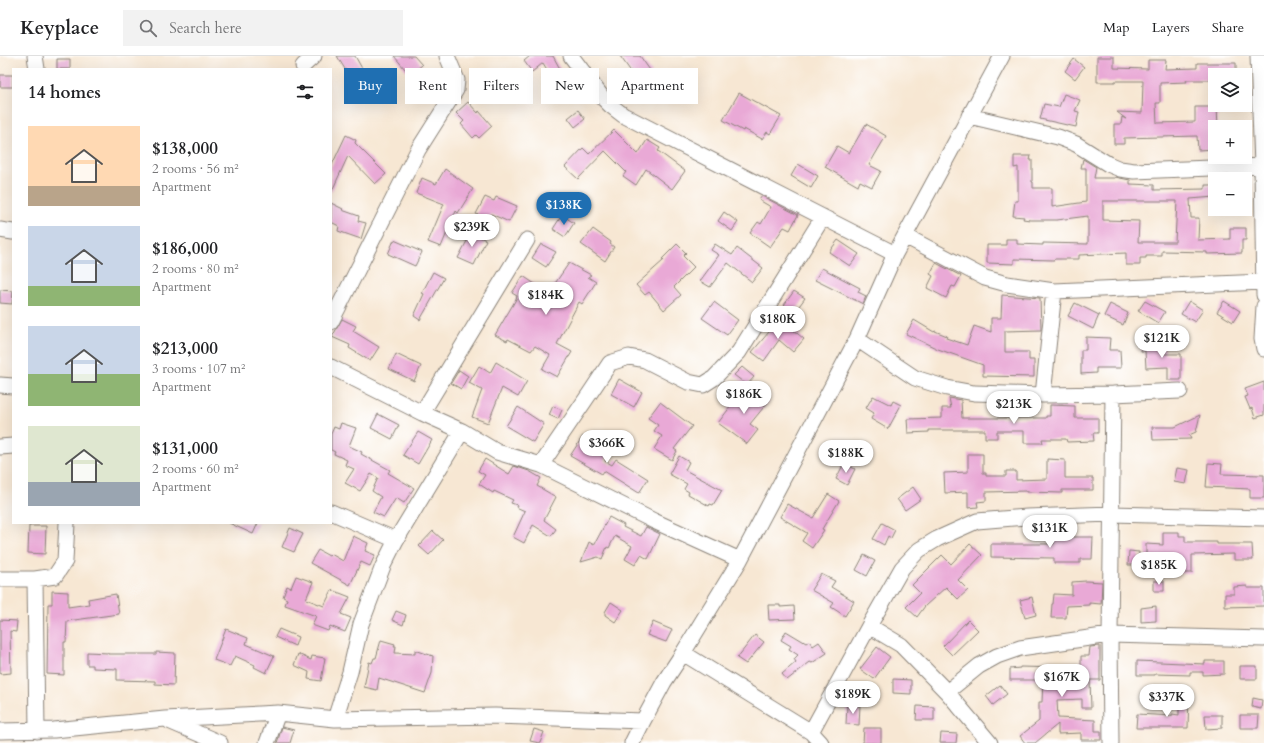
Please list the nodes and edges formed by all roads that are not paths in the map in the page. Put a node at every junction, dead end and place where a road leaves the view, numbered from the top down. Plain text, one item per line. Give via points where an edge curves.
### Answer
1 (34, 56) edge
2 (447, 56) edge
3 (571, 56) edge
4 (1002, 56) edge
5 (1258, 56) edge
6 (37, 68) edge
7 (969, 116) junction
8 (1262, 166) junction
9 (823, 217) junction
10 (0, 230) edge
11 (12, 232) edge
12 (905, 236) junction
13 (527, 240) dead end
14 (895, 254) junction
15 (1264, 288) edge
16 (1054, 291) junction
17 (1264, 306) edge
18 (332, 320) edge
19 (857, 340) junction
20 (1264, 349) edge
21 (332, 368) edge
22 (0, 385) edge
23 (12, 386) edge
24 (1180, 391) dead end
25 (1113, 394) junction
26 (1043, 395) junction
27 (422, 413) junction
28 (462, 431) junction
29 (12, 446) edge
30 (0, 448) edge
31 (541, 465) junction
32 (332, 512) edge
33 (1112, 514) junction
34 (1264, 518) edge
35 (67, 524) edge
36 (396, 540) junction
37 (740, 560) junction
38 (0, 579) edge
39 (35, 579) junction
40 (869, 626) junction
41 (1110, 635) junction
42 (1264, 638) edge
43 (683, 653) junction
44 (947, 692) junction
45 (278, 713) junction
46 (165, 719) junction
47 (335, 719) junction
48 (643, 721) junction
49 (0, 731) edge
50 (37, 731) junction
51 (54, 737) edge
52 (816, 738) edge
53 (220, 743) edge
54 (267, 743) edge
55 (632, 743) edge
56 (990, 743) edge
57 (1112, 743) edge

1 - 6 street
2 - 18 street via 457,80 456,90 418,150
3 - 9 street via 602,97 623,115
4 - 7 street
5 - 8 street
7 - 8 street via 1058,137 1076,144 1108,164 1134,172
7 - 12 street
8 - 15 street
9 - 14 street
9 - 31 street via 739,352 714,378 703,385 688,382 644,360 628,357 610,363
10 - 11 street
12 - 14 street
12 - 16 street via 984,278
13 - 27 street
14 - 19 street
15 - 16 street
16 - 26 street
17 - 20 street
19 - 26 street via 915,378 947,388 974,393
19 - 37 street
21 - 27 street
22 - 23 street
24 - 25 street
25 - 26 street
25 - 33 street
27 - 28 street
28 - 31 street via 497,452
28 - 36 street
29 - 30 street
31 - 37 street
32 - 36 street
33 - 34 street
33 - 40 street via 977,521 937,539 919,550 902,568
33 - 41 street
35 - 39 street via 65,561 55,576
36 - 47 street via 361,624 350,672
37 - 43 street
38 - 39 street
39 - 50 street
40 - 44 street via 901,645
40 - 52 street
41 - 42 street
41 - 44 street via 1020,648 997,656 979,666
41 - 57 street
43 - 48 street
43 - 52 street
44 - 56 street
45 - 46 street
45 - 47 street
45 - 54 street
46 - 51 street
46 - 53 street
47 - 48 street via 495,716
48 - 55 street
49 - 50 street
50 - 51 street

